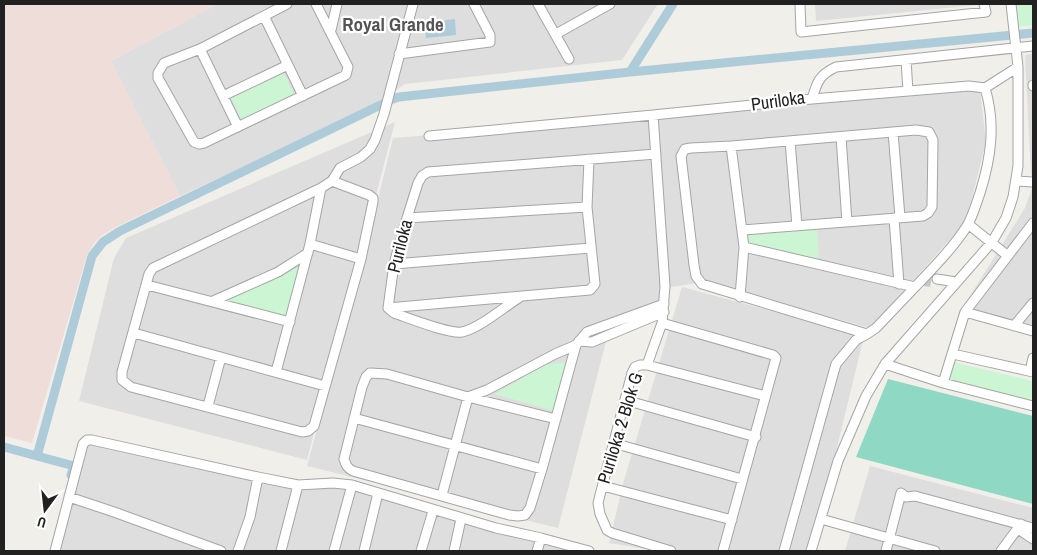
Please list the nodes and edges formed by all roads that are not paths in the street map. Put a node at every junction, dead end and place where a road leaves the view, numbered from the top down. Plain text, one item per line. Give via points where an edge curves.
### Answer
1 (287, 4) edge
2 (316, 4) edge
3 (337, 4) edge
4 (412, 4) edge
5 (474, 4) edge
6 (538, 4) edge
7 (800, 4) edge
8 (984, 4) edge
9 (1011, 4) edge
10 (605, 5) edge
11 (264, 16) junction
12 (330, 30) junction
13 (556, 34) junction
14 (1033, 46) edge
15 (1016, 47) junction
16 (200, 49) junction
17 (399, 54) junction
18 (568, 59) dead end
19 (906, 60) junction
20 (288, 66) junction
21 (1018, 68) junction
22 (985, 88) junction
23 (908, 91) junction
24 (223, 96) junction
25 (303, 96) junction
26 (812, 99) junction
27 (653, 115) junction
28 (238, 127) junction
29 (893, 132) junction
30 (429, 136) dead end
31 (841, 137) junction
32 (790, 141) junction
33 (731, 146) junction
34 (656, 154) junction
35 (589, 159) junction
36 (332, 181) junction
37 (1017, 181) junction
38 (1033, 182) edge
39 (322, 188) junction
40 (587, 207) junction
41 (407, 218) junction
42 (897, 218) junction
43 (847, 222) junction
44 (1033, 223) edge
45 (968, 224) junction
46 (797, 226) junction
47 (743, 230) junction
48 (992, 242) junction
49 (744, 247) junction
50 (309, 248) junction
51 (591, 248) junction
52 (1008, 256) junction
53 (361, 259) junction
54 (394, 264) junction
55 (926, 281) junction
56 (899, 284) junction
57 (954, 284) junction
58 (147, 285) junction
59 (520, 297) junction
60 (740, 297) junction
61 (213, 301) junction
62 (1033, 303) edge
63 (388, 308) junction
64 (664, 308) junction
65 (966, 312) junction
66 (290, 322) junction
67 (662, 323) junction
68 (1014, 326) junction
69 (1033, 331) edge
70 (134, 333) junction
71 (867, 334) junction
72 (578, 343) junction
73 (953, 354) junction
74 (221, 357) junction
75 (1033, 358) edge
76 (885, 364) junction
77 (647, 365) junction
78 (276, 372) junction
79 (1032, 372) edge
80 (943, 383) junction
81 (325, 386) junction
82 (765, 396) junction
83 (468, 397) junction
84 (625, 400) junction
85 (208, 406) junction
86 (1033, 406) edge
87 (354, 418) junction
88 (556, 419) junction
89 (756, 437) junction
90 (613, 443) junction
91 (456, 446) junction
92 (542, 469) junction
93 (258, 478) junction
94 (742, 479) junction
95 (298, 484) junction
96 (352, 486) junction
97 (603, 486) junction
98 (378, 493) junction
99 (442, 495) junction
100 (69, 497) junction
101 (433, 511) junction
102 (461, 519) junction
103 (820, 519) junction
104 (732, 520) junction
105 (1019, 526) junction
106 (1033, 528) edge
107 (541, 538) junction
108 (889, 538) junction
109 (1033, 539) edge
110 (55, 551) edge
111 (221, 551) edge
112 (238, 551) edge
113 (281, 551) edge
114 (334, 551) edge
115 (364, 551) edge
116 (422, 551) edge
117 (454, 551) edge
118 (537, 551) edge
119 (589, 551) edge
120 (671, 551) edge
121 (723, 551) edge
122 (784, 551) edge
123 (811, 551) edge
124 (886, 551) edge
125 (935, 551) edge
126 (1001, 551) edge

1 - 11 street
2 - 12 street
3 - 12 street
4 - 17 street
5 - 17 street via 490,35 490,42
6 - 13 street
7 - 8 street via 801,32 986,12
9 - 15 street
10 - 13 street
11 - 16 street
11 - 20 street
12 - 25 street via 348,72 342,79
13 - 18 street
14 - 15 street, Puriloka
15 - 19 street, Puriloka
15 - 21 street
16 - 24 street
16 - 28 street via 164,62 158,78 194,142 204,143
17 - 36 street via 375,140 362,157 340,168
19 - 23 street
19 - 26 street, Puriloka via 836,67 818,80
20 - 24 street
20 - 25 street
21 - 22 street
21 - 37 street
22 - 23 street via 969,86
22 - 45 street via 992,123 992,144
23 - 26 street
24 - 28 street
25 - 28 street
26 - 27 street, Puriloka
27 - 30 street, Puriloka
27 - 34 street
29 - 31 street
29 - 42 street
29 - 42 street via 922,130 930,132 933,140 932,207 923,216
31 - 32 street
31 - 43 street
32 - 33 street
32 - 46 street
33 - 47 street
33 - 60 street via 686,149 681,156 696,276 702,284
34 - 35 street, Puriloka
34 - 64 street
35 - 40 street
35 - 41 street, Puriloka via 428,172 418,183
36 - 39 street
36 - 53 street via 373,198
37 - 38 street
37 - 48 street via 1006,218
39 - 50 street
39 - 58 street via 158,264 153,268
40 - 41 street
40 - 51 street
41 - 54 street, Puriloka
42 - 43 street
42 - 56 street
43 - 46 street
44 - 52 street
45 - 48 street
45 - 55 street
46 - 47 street
47 - 49 street
48 - 52 street
48 - 57 street
49 - 56 street
49 - 60 street
50 - 53 street
50 - 61 street via 278,272
50 - 66 street
51 - 54 street
51 - 59 street via 595,284 590,290
52 - 65 street
53 - 81 street
54 - 63 street, Puriloka
55 - 56 street
55 - 57 street
55 - 71 street
57 - 76 street
58 - 61 street
58 - 70 street
59 - 63 street
59 - 63 street via 478,325 461,332 394,313
60 - 71 street
61 - 66 street
62 - 68 street
64 - 67 street, Puriloka 2 Blok G
64 - 72 street via 587,332
65 - 68 street
65 - 73 street
66 - 78 street
67 - 77 street, Puriloka 2 Blok G
67 - 82 street via 775,356
68 - 69 street
70 - 74 street
70 - 85 street via 122,372 125,384
71 - 122 street via 856,340 836,364
72 - 83 street
72 - 88 street
73 - 79 street
73 - 80 street
74 - 78 street
74 - 85 street
75 - 79 street
76 - 80 street
76 - 103 street via 852,426
77 - 82 street
77 - 84 street, Puriloka 2 Blok G via 635,367
78 - 81 street
80 - 86 street
81 - 85 street via 314,426 308,431
82 - 89 street
83 - 87 street via 370,372 362,387
83 - 88 street
83 - 91 street
84 - 89 street
84 - 90 street, Puriloka 2 Blok G
87 - 91 street
87 - 99 street via 344,459 348,469
88 - 92 street
89 - 94 street
90 - 94 street
90 - 97 street, Puriloka 2 Blok G
91 - 92 street
91 - 99 street
92 - 99 street via 525,515 509,515
93 - 95 street
93 - 100 street via 87,440 83,444
93 - 112 street via 250,517
94 - 104 street
95 - 96 street
95 - 113 street
96 - 98 street
96 - 114 street
97 - 104 street
97 - 120 street, Puriloka 2 Blok G via 598,503 604,525 612,534
98 - 101 street
98 - 115 street
100 - 110 street
100 - 111 street
101 - 102 street
101 - 116 street
102 - 107 street
102 - 117 street
103 - 108 street
103 - 123 street
104 - 121 street
105 - 106 street
105 - 108 street via 915,496 906,497 901,493
105 - 109 street
105 - 126 street
107 - 118 street
107 - 119 street
108 - 124 street
108 - 125 street

